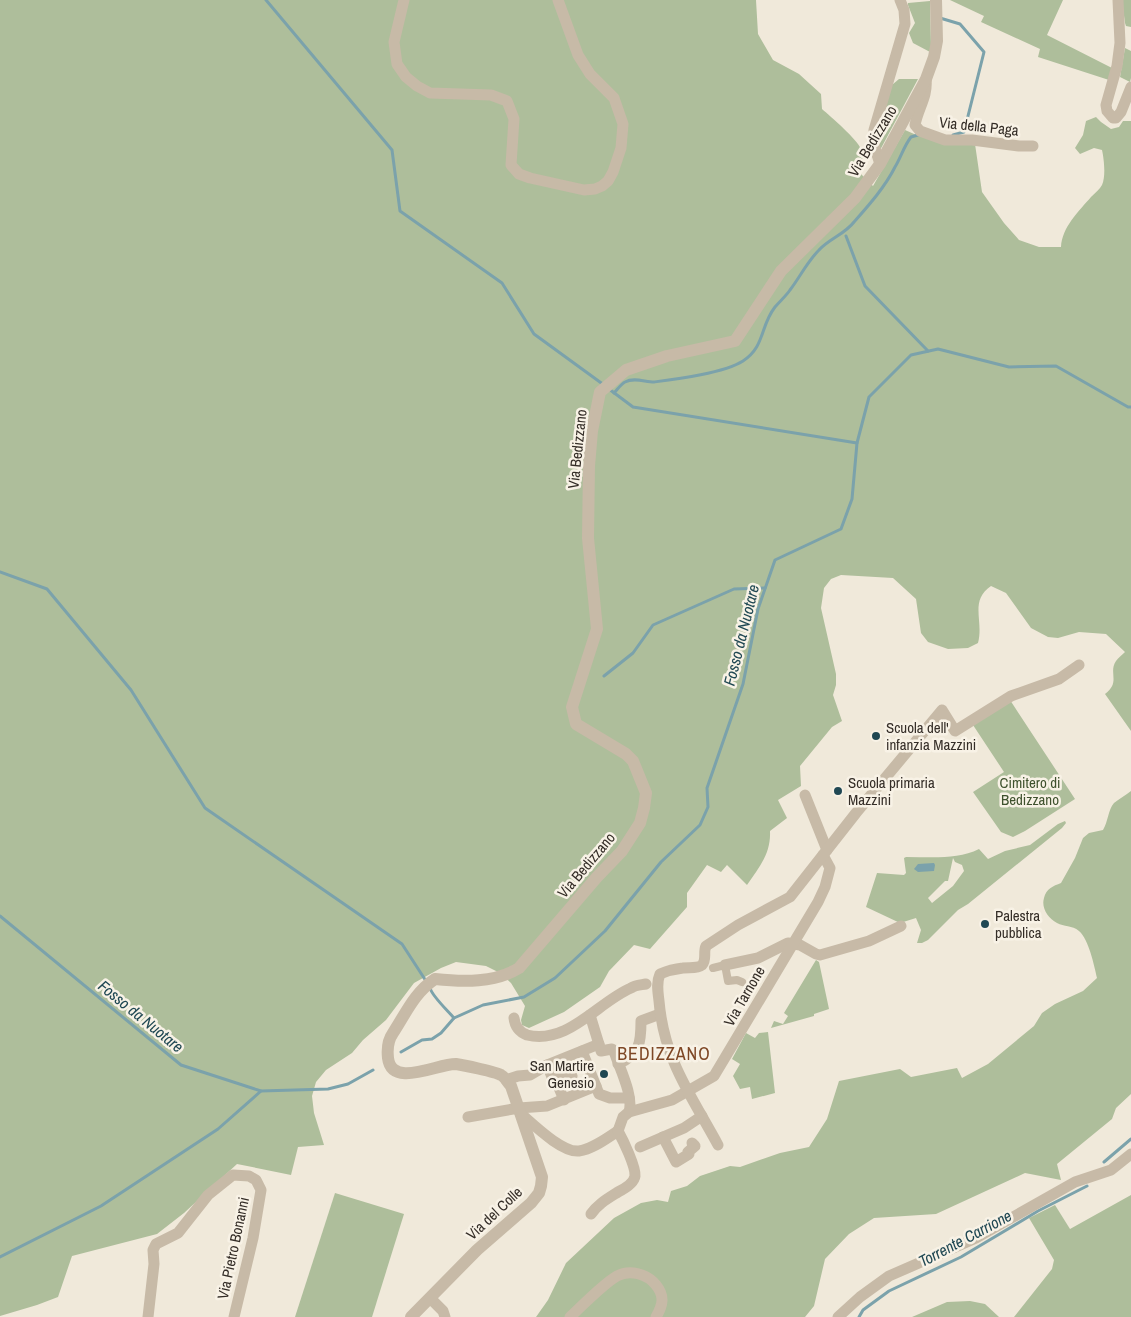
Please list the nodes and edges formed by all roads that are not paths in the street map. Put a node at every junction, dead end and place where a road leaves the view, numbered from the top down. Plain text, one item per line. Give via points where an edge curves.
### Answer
1 (404, 0) edge
2 (558, 0) edge
3 (900, 0) edge
4 (936, 0) edge
5 (1118, 0) edge
6 (926, 79) junction
7 (1131, 87) edge
8 (1033, 146) dead end
9 (880, 164) junction
10 (1079, 665) dead end
11 (805, 795) dead end
12 (825, 853) junction
13 (900, 926) dead end
14 (793, 943) junction
15 (725, 965) junction
16 (703, 967) junction
17 (742, 982) dead end
18 (646, 984) dead end
19 (660, 1014) junction
20 (590, 1015) junction
21 (514, 1018) dead end
22 (606, 1049) junction
23 (582, 1051) junction
24 (618, 1064) junction
25 (547, 1065) junction
26 (572, 1076) dead end
27 (555, 1078) junction
28 (506, 1080) junction
29 (598, 1090) junction
30 (686, 1092) junction
31 (629, 1098) junction
32 (564, 1100) junction
33 (519, 1110) junction
34 (633, 1111) junction
35 (702, 1116) junction
36 (468, 1117) dead end
37 (618, 1131) junction
38 (663, 1137) junction
39 (692, 1143) dead end
40 (718, 1145) dead end
41 (640, 1147) dead end
42 (1131, 1154) edge
43 (590, 1214) dead end
44 (430, 1298) junction
45 (148, 1317) edge
46 (234, 1317) edge
47 (411, 1317) edge
48 (445, 1317) edge
49 (570, 1317) edge
50 (656, 1317) edge
51 (838, 1317) edge

1 - 2 street via 394,42 397,64 406,77 430,93 490,95 507,101 514,119 510,165 519,174 584,190 595,189 602,186 613,172 621,148 623,124 614,98 590,74 578,55
3 - 9 street via 905,24 874,130 874,146
4 - 6 street, Via Bedizzano via 937,41
5 - 7 street via 1118,66 1106,105 1113,118 1121,112
6 - 8 street, Via della Paga via 928,88 915,125 920,131 945,140
6 - 9 street, Via Bedizzano
9 - 28 street, Via Bedizzano via 855,198 781,271 735,340 667,356 626,370 600,392 589,466 588,538 597,629 572,707 576,724 633,761 646,793 640,823 622,851 519,968 510,974 491,978 435,979 419,991 389,1039 388,1061 391,1067 405,1074 456,1064 501,1075
10 - 12 street via 1058,679 1011,696 955,731 942,710
11 - 12 street, Via Tarnone
12 - 14 street, Via Tarnone via 830,868 825,887
12 - 16 street via 790,898 706,946
13 - 14 street via 869,941 820,955
14 - 15 street via 785,943 758,958
14 - 30 street, Via Tarnone via 720,1068 714,1076
15 - 16 street
15 - 17 street via 728,981
16 - 19 street via 660,974 657,982
18 - 20 street via 630,988
19 - 24 street via 641,1021 638,1048 632,1058
19 - 30 street via 667,1046
20 - 21 street via 565,1030 545,1036 520,1032
20 - 22 street
22 - 23 street
22 - 24 street
23 - 25 street
23 - 29 street
24 - 31 street
25 - 27 street
25 - 28 street via 530,1075
26 - 27 street via 570,1072
27 - 32 street
28 - 33 street, Via del Colle via 512,1086
29 - 31 street via 610,1098
29 - 32 street
30 - 34 street, Via Tarnone via 672,1100
30 - 35 street
31 - 34 street
32 - 33 street
33 - 36 street
33 - 37 street via 551,1139 572,1150 588,1148
33 - 44 street, Via del Colle via 542,1177 539,1193
34 - 37 street via 623,1117
35 - 38 street
35 - 40 street
37 - 43 street via 629,1154 634,1178
38 - 39 street via 676,1162 689,1154 695,1146
38 - 41 street
42 - 51 street via 1111,1170 1075,1182 976,1238 889,1276
44 - 47 street, Via del Colle
44 - 48 street via 443,1310
45 - 46 street, Via Pietro Bonanni via 154,1264 152,1250 156,1244 178,1233 208,1194 233,1176 249,1176 256,1180 261,1190
49 - 50 street via 618,1276 628,1273 644,1275 660,1291 662,1306

